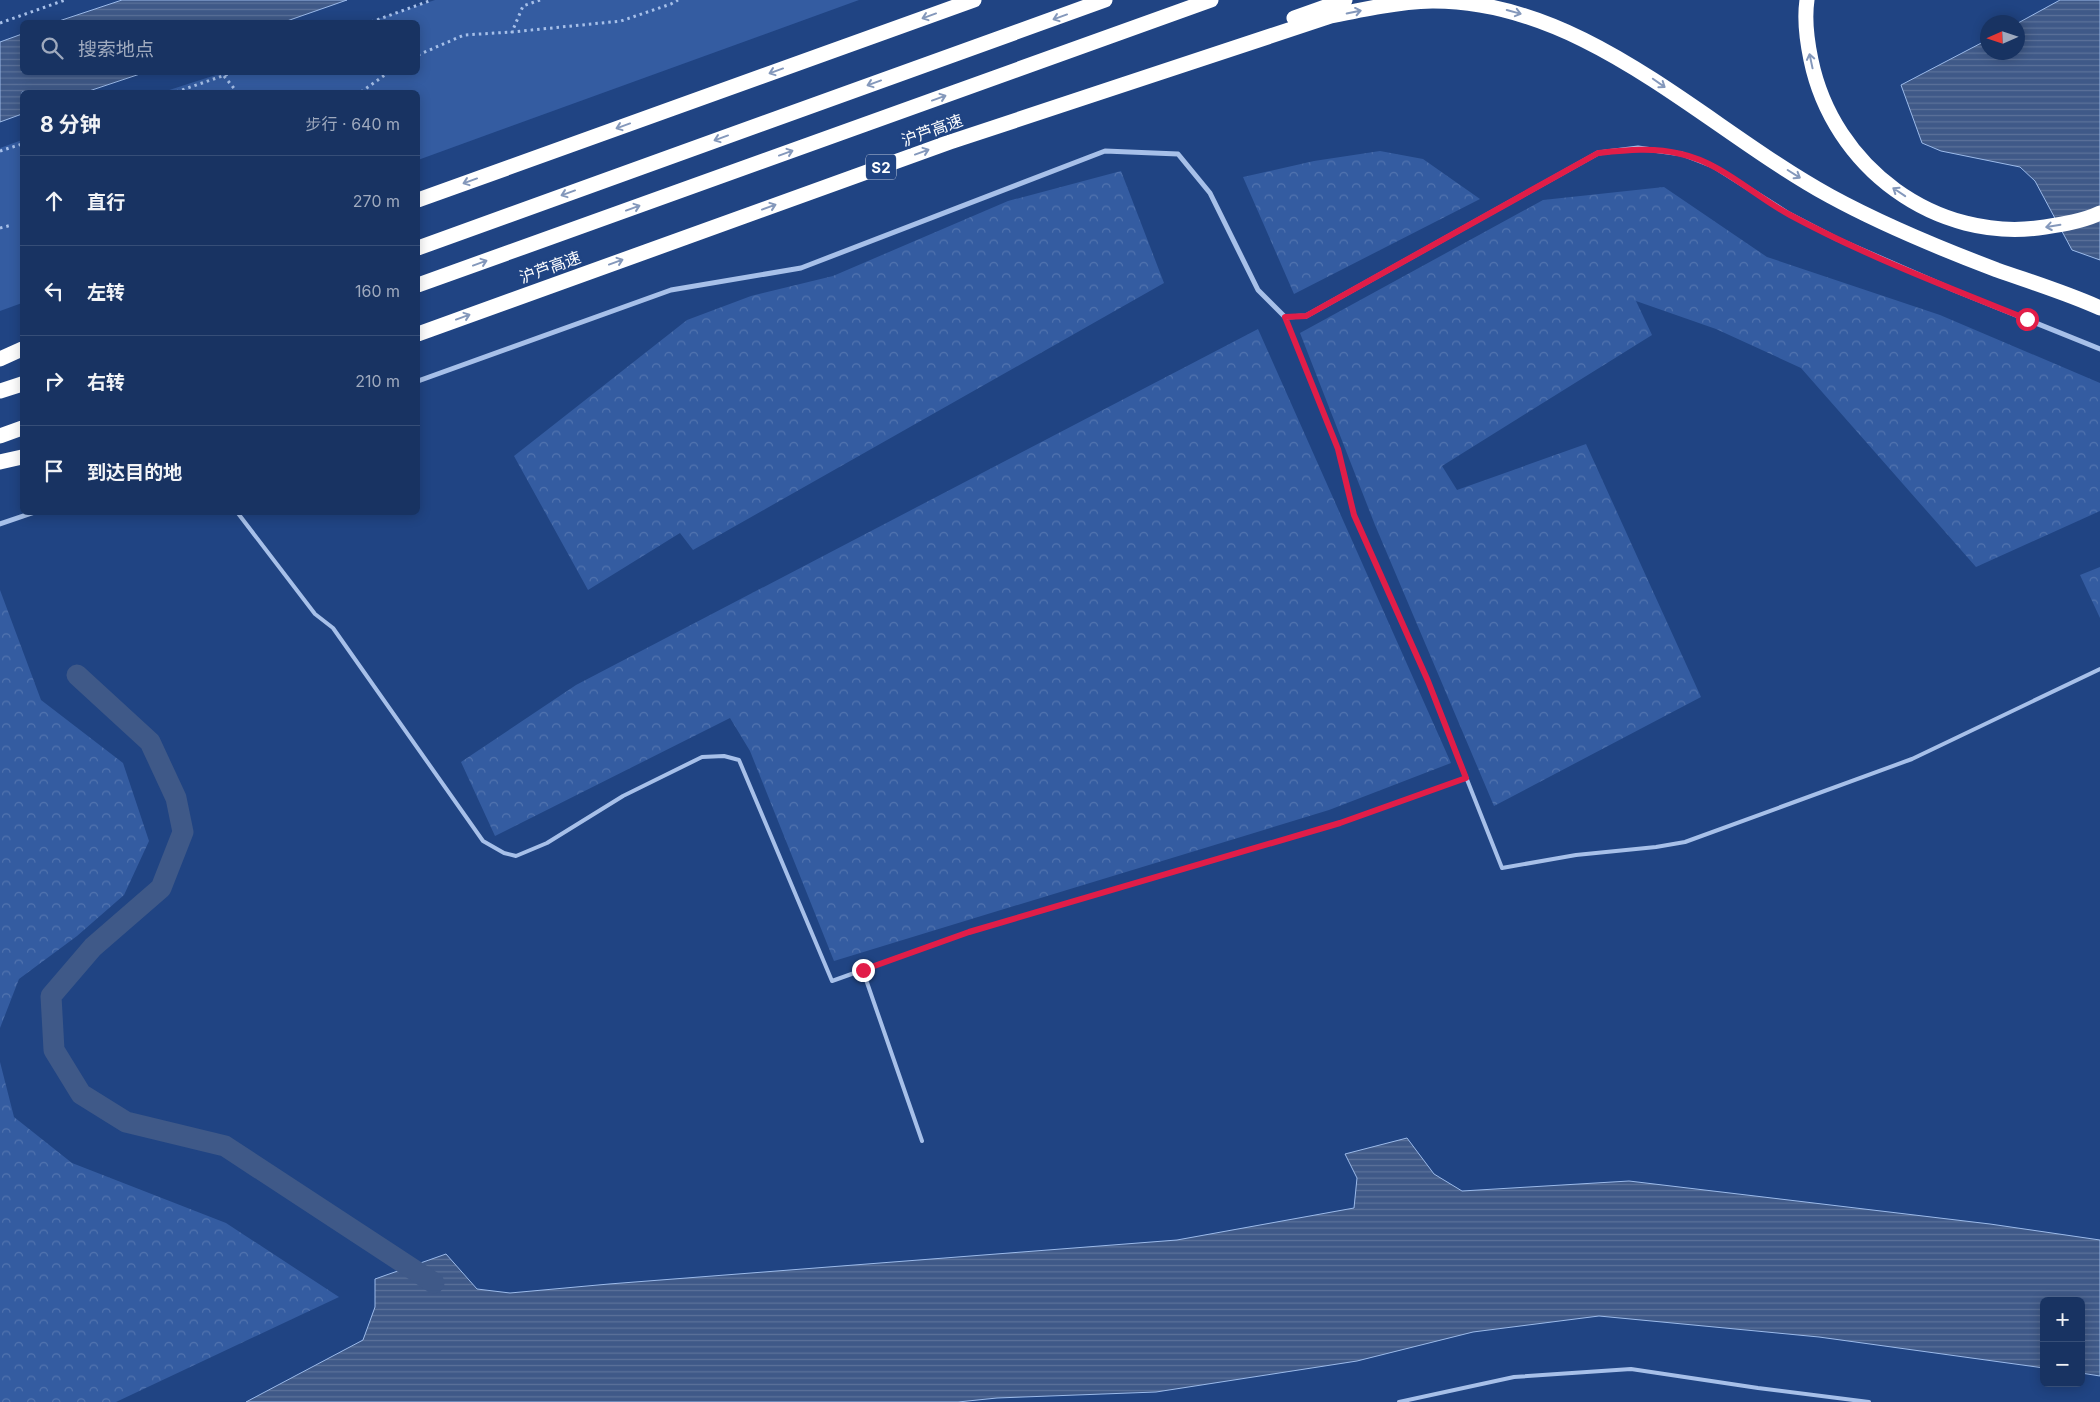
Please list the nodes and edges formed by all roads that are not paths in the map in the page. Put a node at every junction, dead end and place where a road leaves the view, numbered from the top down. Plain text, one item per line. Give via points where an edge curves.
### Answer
1 (974, 0) edge
2 (1106, 0) edge
3 (1211, 0) edge
4 (1345, 0) edge
5 (1807, 0) edge
6 (941, 145) junction
7 (420, 199) edge
8 (2100, 212) edge
9 (420, 247) edge
10 (420, 284) edge
11 (2100, 308) edge
12 (1285, 317) junction
13 (420, 333) edge
14 (2100, 349) edge
15 (20, 351) edge
16 (0, 359) edge
17 (420, 380) edge
18 (20, 385) edge
19 (0, 391) edge
20 (20, 429) edge
21 (0, 436) edge
22 (20, 457) edge
23 (0, 462) edge
24 (26, 515) edge
25 (239, 515) edge
26 (0, 524) edge
27 (2100, 669) edge
28 (1466, 778) junction
29 (863, 970) junction
30 (922, 1140) dead end
31 (1399, 1402) edge
32 (1869, 1402) edge

1 -> 7 highway
2 -> 9 highway
10 -> 3 highway, 沪芦高速
4 - 6 highway, 沪芦高速 / S2
8 -> 5 highway via 2065,224 2031,230 1996,229 1946,217 1900,194 1874,175 1831,119 1816,83 1808,46
6 -> 11 highway via 1331,16 1432,0 1475,3 1517,12 1564,28 1625,59 1775,162 1829,195 1900,231
13 -> 6 highway, 沪芦高速 / S2
12 - 14 street via 1306,316 1598,153 1638,148 1682,154 1713,166 1788,214 1837,239
12 - 17 street via 1258,290 1210,193 1178,154 1105,151 801,268 671,290
12 - 28 lane via 1338,449 1354,515 1428,681
15 - 16 highway
18 - 19 highway
20 - 21 highway
22 - 23 highway
24 - 26 street
25 - 29 lane via 315,614 333,628 483,841 516,856 547,843 623,796 702,758 724,756 740,760 832,981
27 - 28 lane via 1912,758 1685,842 1656,847 1576,855 1502,868
28 - 29 lane via 1340,823 969,932
29 - 30 lane
31 - 32 lane via 1514,1377 1631,1369

